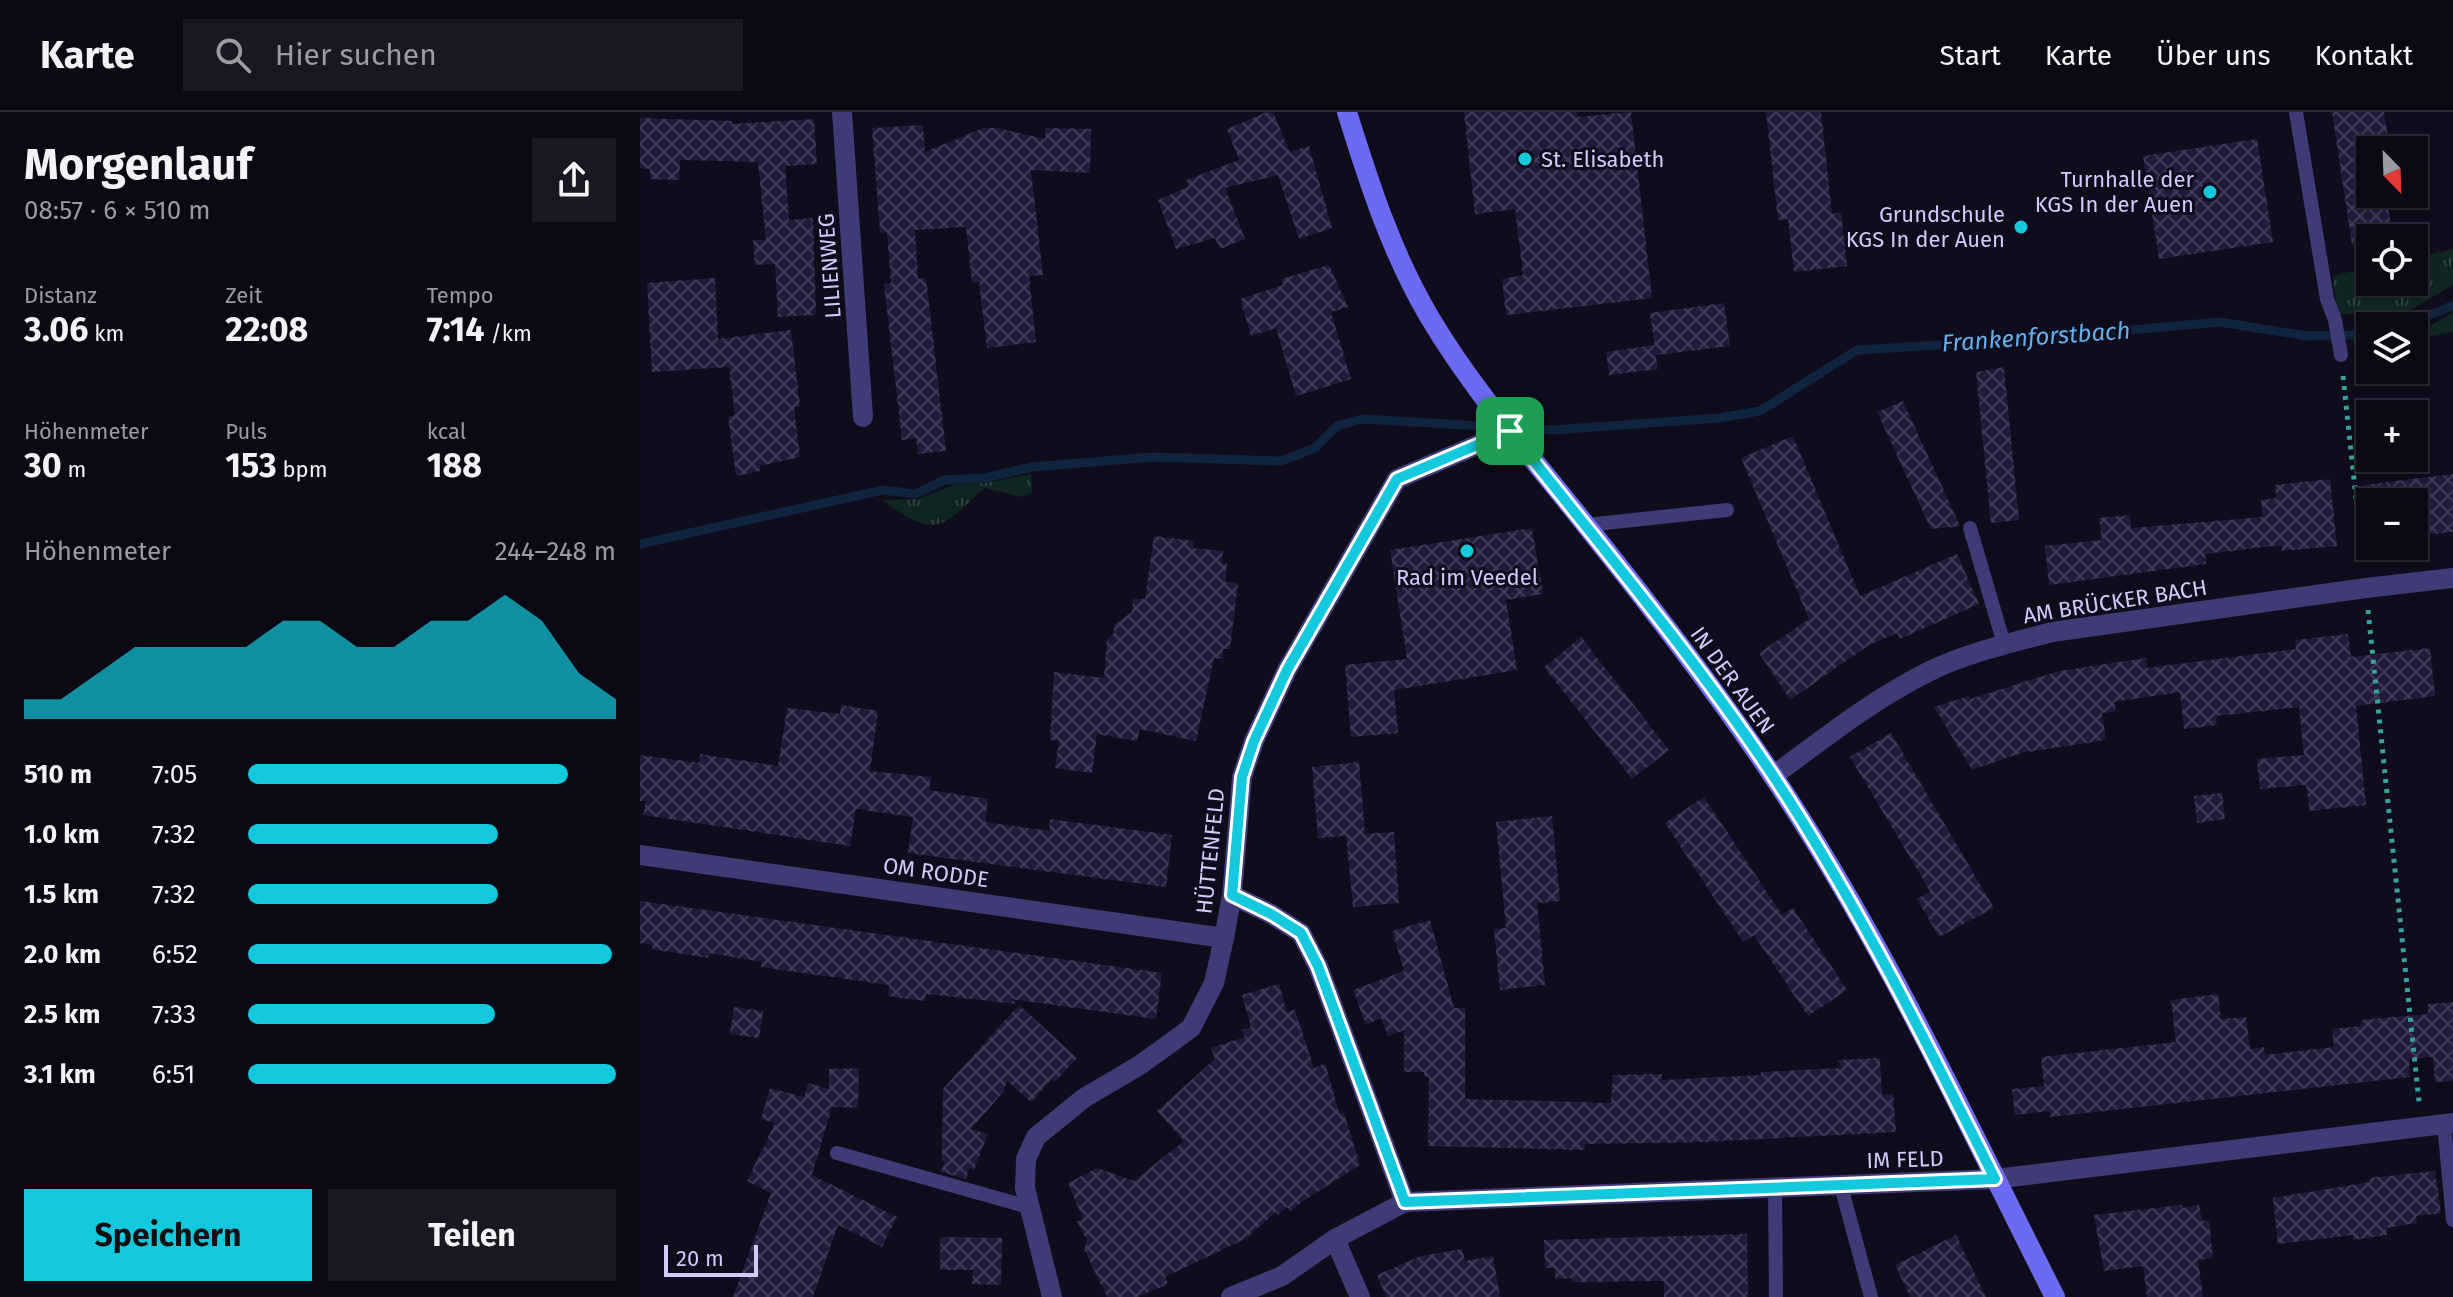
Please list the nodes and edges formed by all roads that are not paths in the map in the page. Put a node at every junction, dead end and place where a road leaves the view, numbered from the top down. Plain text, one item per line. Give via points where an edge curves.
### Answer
1 (842, 112) edge
2 (1347, 112) edge
3 (2296, 112) edge
4 (2341, 355) road end
5 (863, 417) dead end
6 (1502, 435) junction
7 (1727, 510) dead end
8 (1586, 525) junction
9 (1970, 528) dead end
10 (2453, 578) edge
11 (2004, 644) junction
12 (1773, 776) junction
13 (640, 855) edge
14 (1232, 895) junction
15 (1224, 938) junction
16 (2448, 1124) edge
17 (837, 1153) dead end
18 (1995, 1179) junction
19 (1841, 1186) junction
20 (1775, 1188) junction
21 (1405, 1202) junction
22 (1029, 1207) junction
23 (2453, 1220) edge
24 (1335, 1239) junction
25 (1052, 1297) edge
26 (1231, 1297) edge
27 (1360, 1297) edge
28 (1776, 1297) edge
29 (1871, 1297) edge
30 (2055, 1297) edge

1 - 5 street, LILIENWEG
2 - 6 street, IN DER AUEN via 1388,235 1428,315 1497,414
3 - 4 lane
6 - 8 street, IN DER AUEN via 1525,450
6 - 14 street, HÜTTENFELD via 1397,479 1345,566 1254,741 1242,777
7 - 8 lane
8 - 12 street, IN DER AUEN
9 - 11 lane
10 - 11 street, AM BRÜCKER BACH via 2052,632
11 - 12 street, AM BRÜCKER BACH via 1930,671 1863,710
12 - 18 street, IN DER AUEN via 1915,1019
13 - 15 street, OM RODDE
14 - 15 street, HÜTTENFELD
14 - 21 street via 1301,933
15 - 22 street, HÜTTENFELD via 1214,983 1191,1028 1084,1098 1036,1137 1026,1159
16 - 18 street, IM FELD
16 - 23 lane
17 - 22 lane
18 - 19 street, IM FELD
18 - 30 street, IN DER AUEN
19 - 20 street, IM FELD
19 - 29 lane
20 - 21 street, IM FELD
20 - 28 lane
21 - 24 street, IM FELD
22 - 25 street, HÜTTENFELD
24 - 26 street via 1282,1276
24 - 27 street

